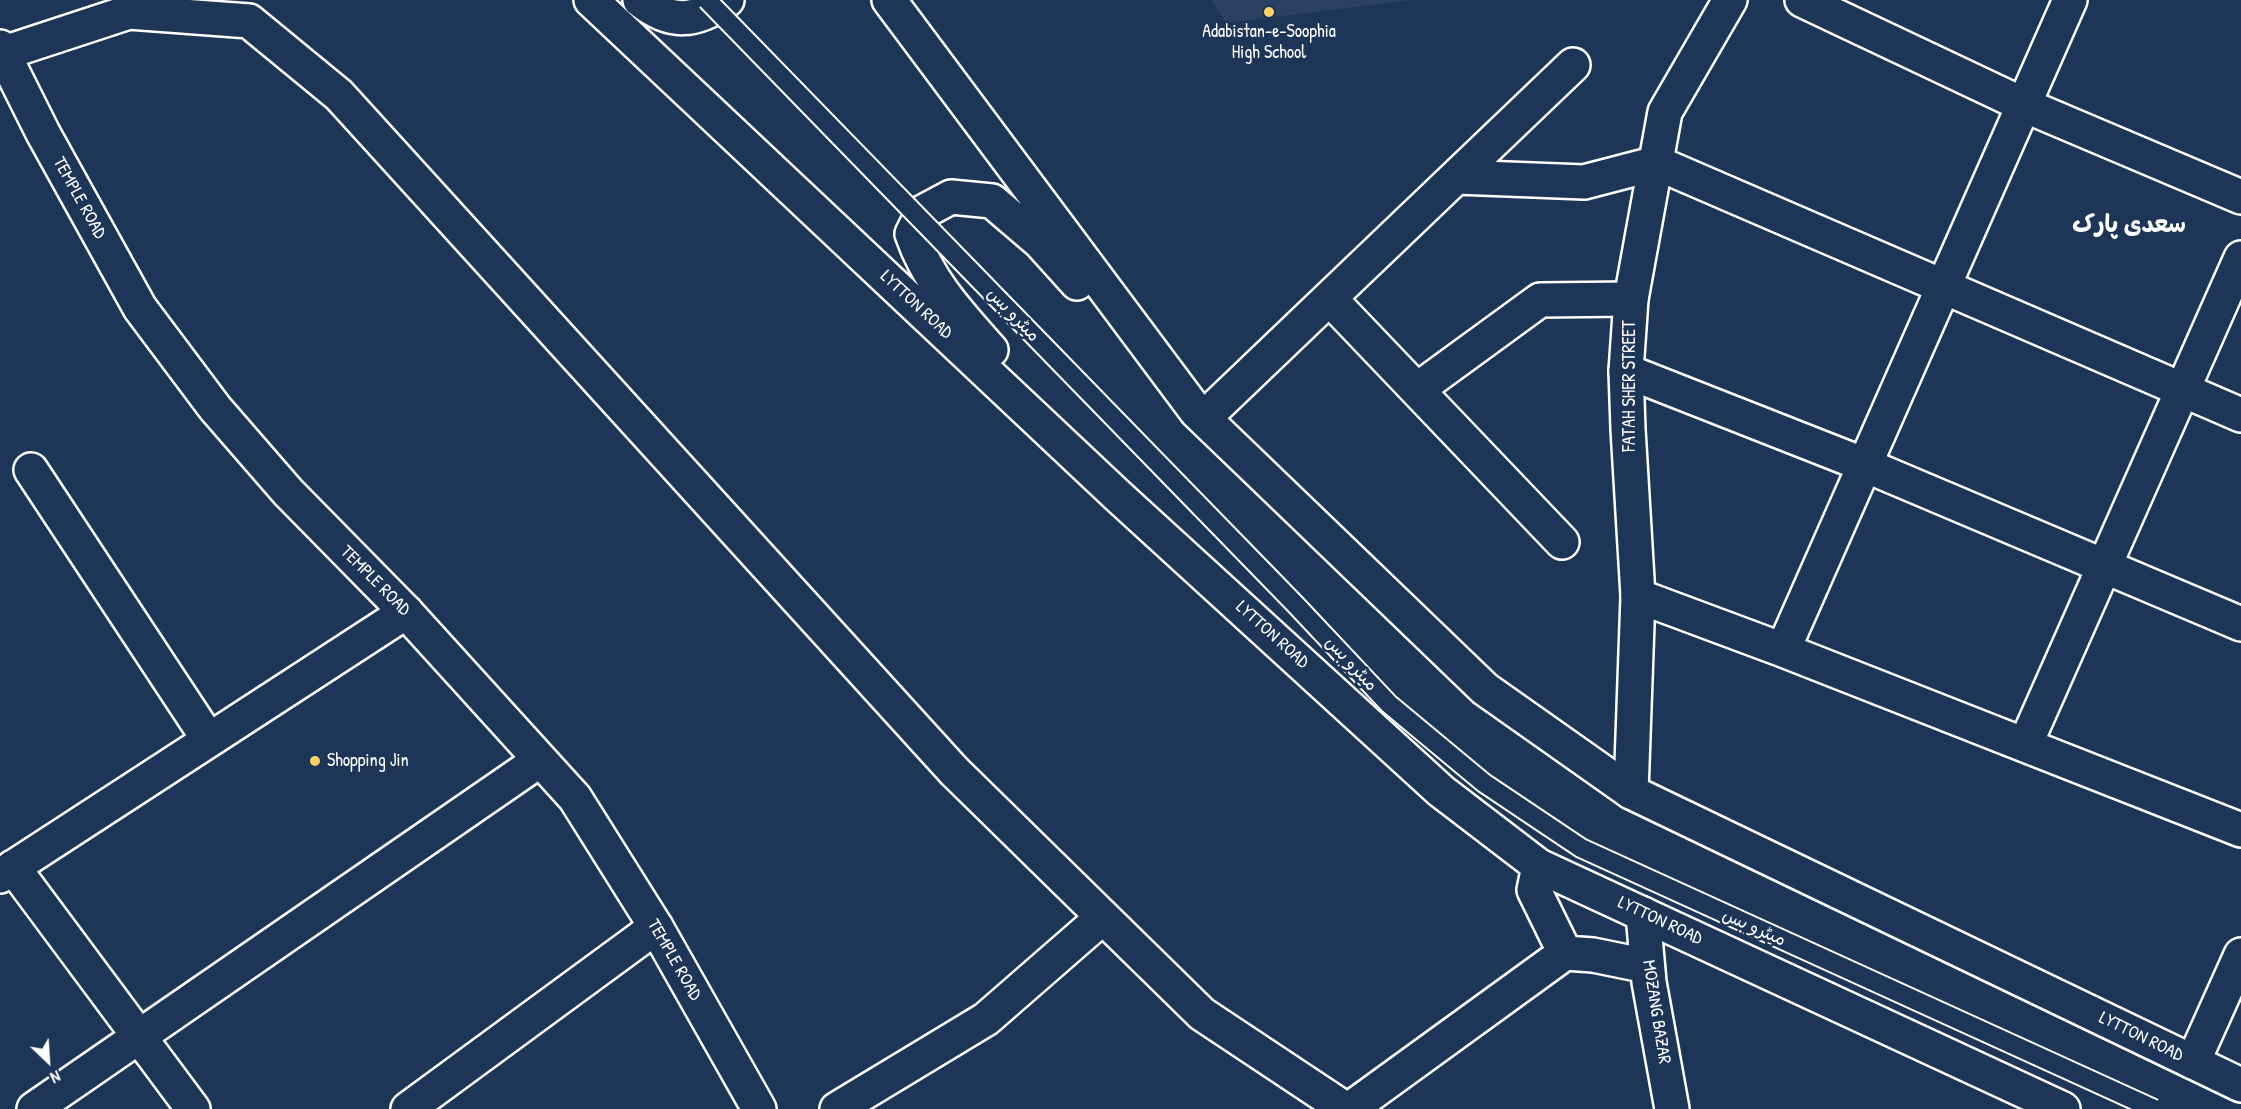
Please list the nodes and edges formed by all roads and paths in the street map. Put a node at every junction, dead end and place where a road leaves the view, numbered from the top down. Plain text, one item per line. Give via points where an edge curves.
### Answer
1 (591, 0) edge
2 (640, 0) edge
3 (707, 0) edge
4 (727, 0) edge
5 (889, 0) edge
6 (1730, 0) edge
7 (1802, 0) edge
8 (2070, 0) edge
9 (2, 50) edge
10 (1573, 65) dead end
11 (2024, 105) junction
12 (1657, 164) junction
13 (1457, 177) junction
14 (2241, 197) edge
15 (2241, 258) edge
16 (1943, 288) junction
17 (1330, 299) junction
18 (1631, 299) junction
19 (1626, 371) junction
20 (1418, 389) junction
21 (2183, 390) junction
22 (1200, 414) junction
23 (2241, 415) edge
24 (1865, 465) junction
25 (31, 470) dead end
26 (1118, 496) junction
27 (1562, 542) dead end
28 (2104, 566) junction
29 (1638, 596) junction
30 (406, 612) junction
31 (2241, 624) edge
32 (1783, 650) junction
33 (209, 740) junction
34 (2025, 745) junction
35 (540, 760) junction
36 (1631, 792) junction
37 (2241, 830) edge
38 (1539, 866) junction
39 (7, 872) edge
40 (1643, 914) junction
41 (1103, 917) junction
42 (656, 927) junction
43 (1565, 953) junction
44 (2241, 956) edge
45 (1647, 966) junction
46 (139, 1036) junction
47 (2193, 1062) junction
48 (2241, 1085) edge
49 (34, 1109) edge
50 (193, 1109) edge
51 (408, 1109) edge
52 (759, 1109) edge
53 (837, 1109) edge
54 (1345, 1109) edge
55 (1350, 1109) edge
56 (1672, 1109) edge
57 (2064, 1109) edge
58 (2154, 1109) edge

1 - 26 street, LYTTON ROAD
2 - 4 street via 672,18 709,12
3 - 58 lane, میٹرو بس, bridge via 1389,704 1484,783 1581,848
5 - 22 street, LYTTON ROAD
6 - 12 street, FATAH SHER STREET via 1665,112
7 - 11 street
8 - 11 street
9 - 30 street, TEMPLE ROAD via 140,308 215,408 280,484
9 - 41 street via 129,12 249,21 339,95 954,771
10 - 13 street
11 - 14 street
11 - 16 street
12 - 13 street via 1584,182
12 - 16 street
12 - 18 street, FATAH SHER STREET
13 - 17 street
15 - 21 street
16 - 21 street
16 - 24 street
17 - 20 street
17 - 22 street
18 - 19 street, FATAH SHER STREET
18 - 20 street via 1540,300
19 - 24 street
19 - 29 street, FATAH SHER STREET
20 - 27 street
21 - 23 street
21 - 28 street
22 - 26 street via 1040,242 992,201 951,197 923,213 912,234 922,263 948,300
22 - 36 street, LYTTON ROAD via 1485,689
24 - 28 street
24 - 32 street
25 - 33 street
26 - 38 street, LYTTON ROAD via 1441,791
28 - 31 street
28 - 34 street
29 - 32 street
29 - 36 street, FATAH SHER STREET
30 - 33 street
30 - 35 street, TEMPLE ROAD
32 - 34 street
33 - 39 street
34 - 37 street
35 - 42 street, TEMPLE ROAD via 575,798
35 - 46 street
36 - 47 street, LYTTON ROAD
38 - 40 street, LYTTON ROAD
38 - 43 street via 1534,890
39 - 46 street
40 - 45 street, MOZANG BAZAR
40 - 57 street, LYTTON ROAD
41 - 53 street via 986,1018
41 - 54 street via 1202,1014
42 - 51 street
42 - 52 street, TEMPLE ROAD
43 - 45 street
43 - 55 street
44 - 47 street
45 - 56 street, MOZANG BAZAR
46 - 49 street
46 - 50 street
47 - 48 street, LYTTON ROAD

